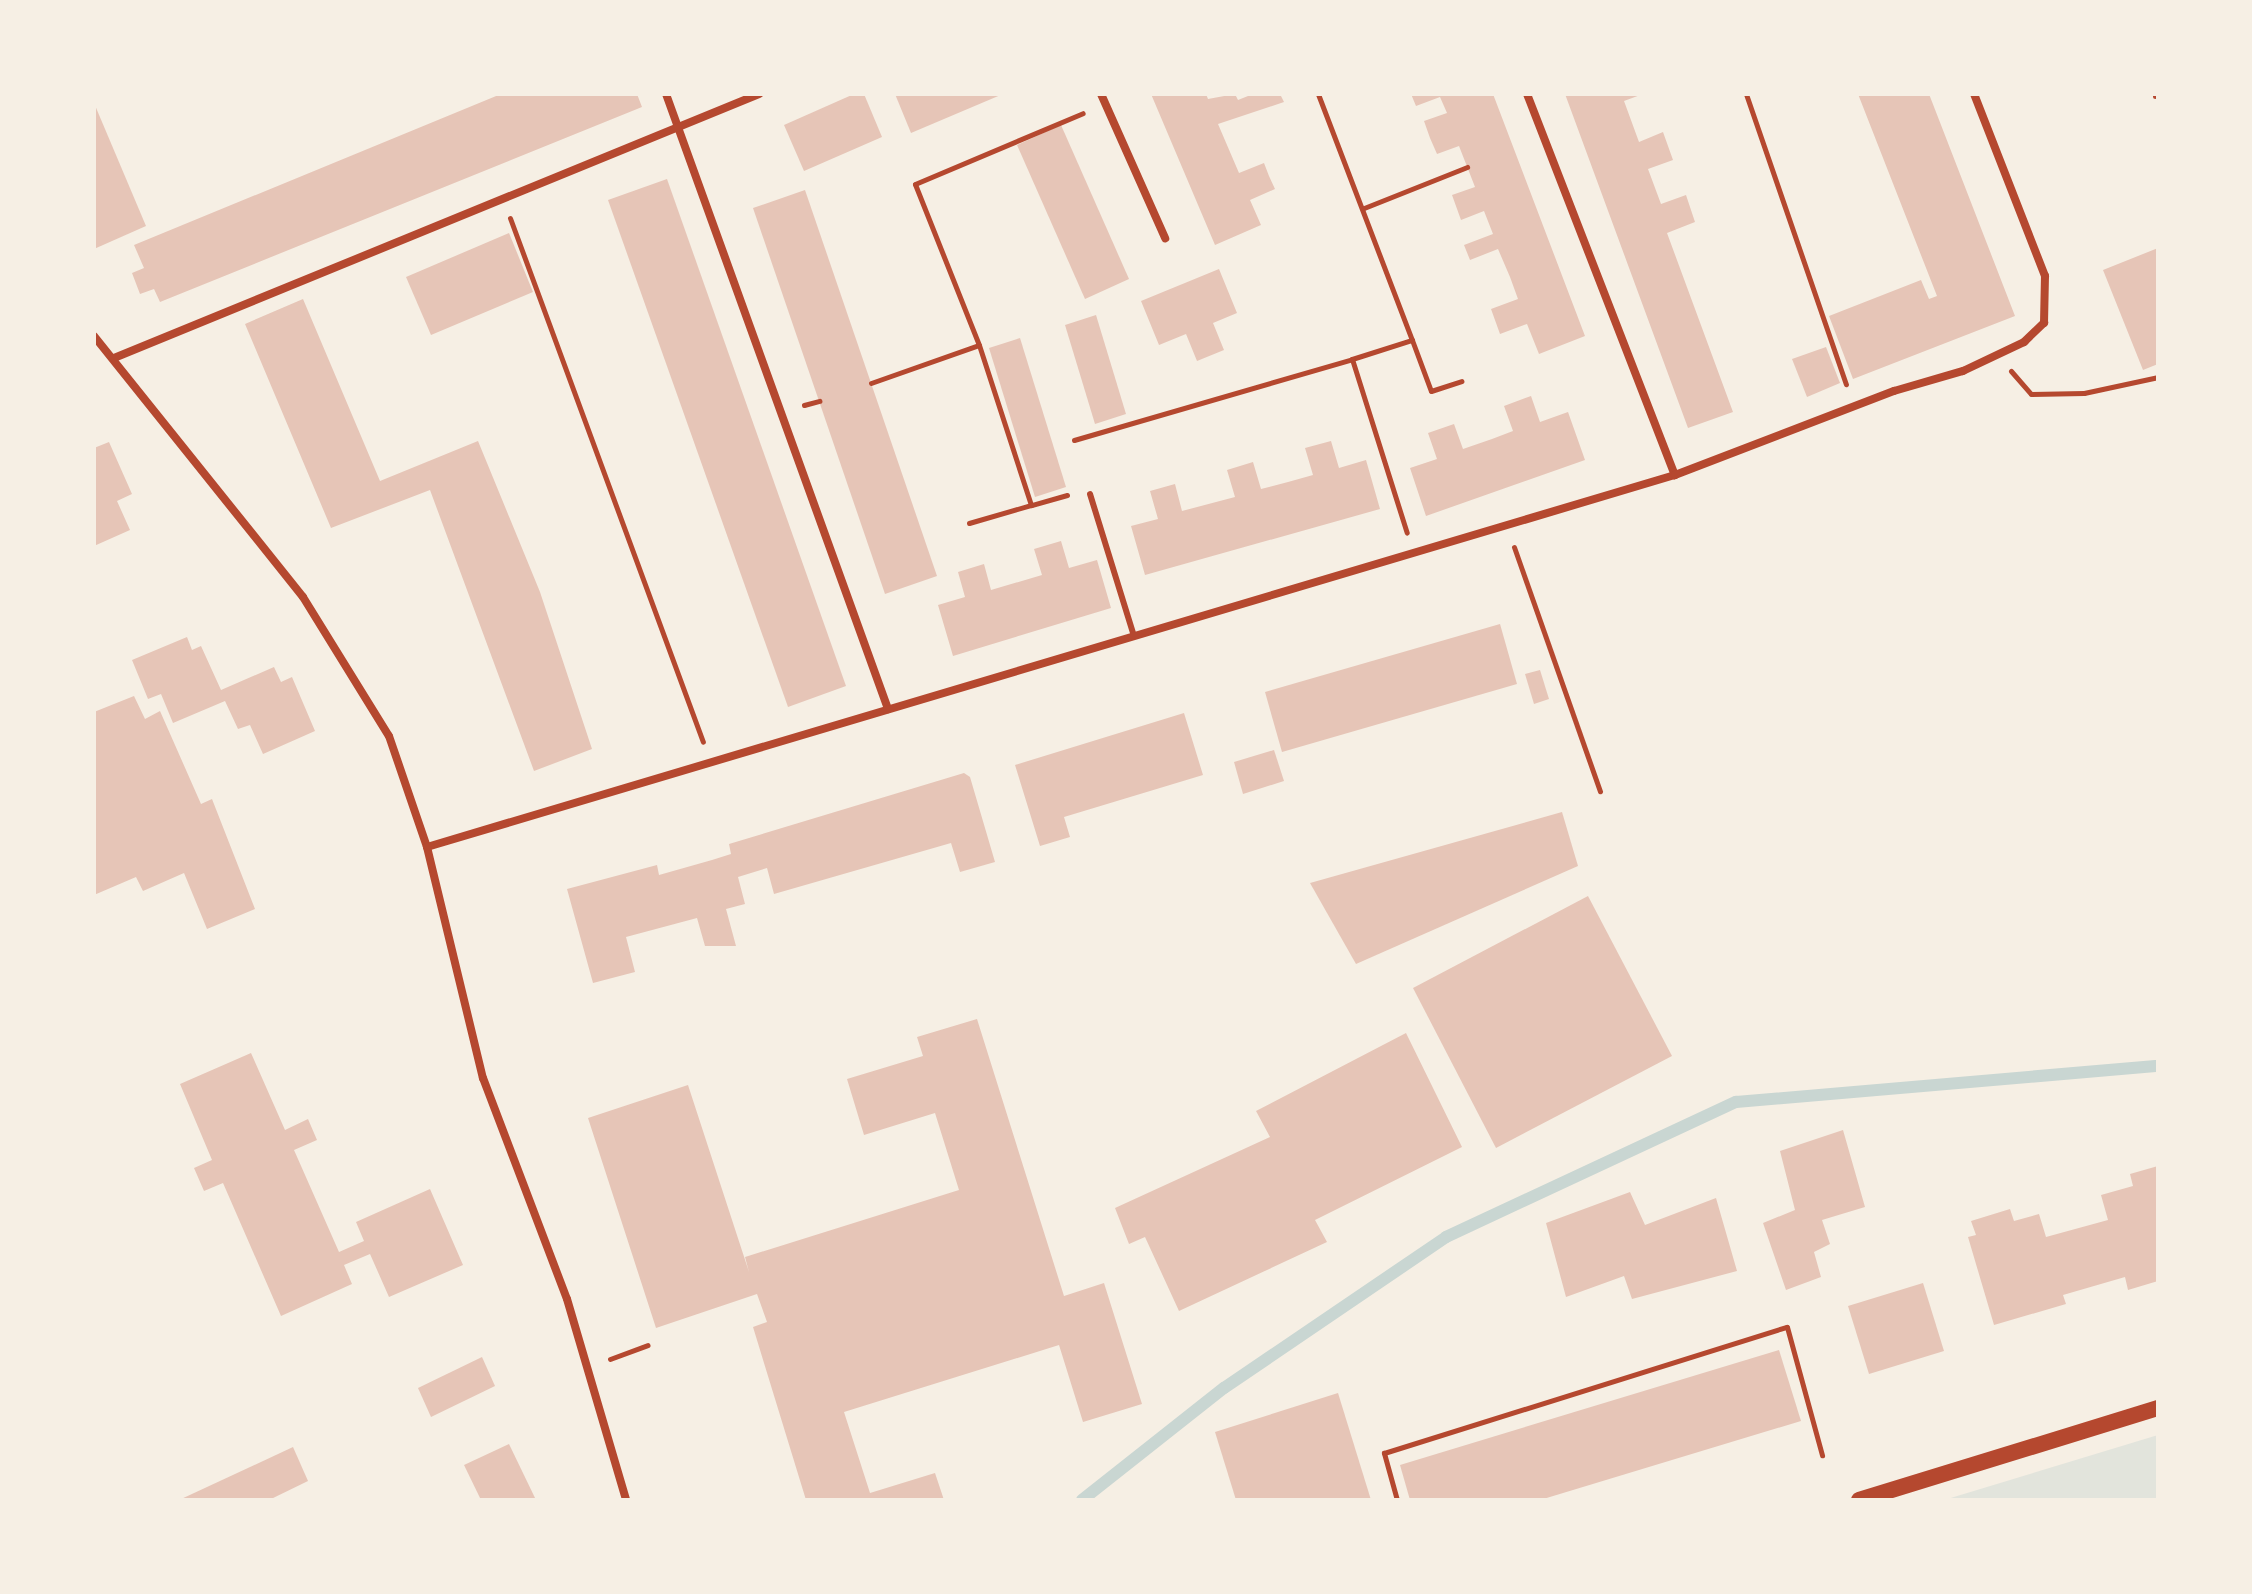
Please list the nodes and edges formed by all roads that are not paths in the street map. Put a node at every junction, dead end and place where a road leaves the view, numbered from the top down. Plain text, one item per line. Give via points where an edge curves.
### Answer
1 (666, 94) edge
2 (759, 94) edge
3 (1101, 94) edge
4 (1527, 94) edge
5 (1974, 94) edge
6 (679, 127) junction
7 (1165, 238) dead end
8 (94, 336) edge
9 (114, 358) junction
10 (1675, 475) junction
11 (1090, 494) dead end
12 (1134, 636) junction
13 (888, 709) junction
14 (427, 847) junction
15 (2158, 1408) edge
16 (626, 1500) edge
17 (1859, 1500) edge

1 - 6 street
2 - 6 street
3 - 7 street
4 - 10 street
5 - 10 street via 2045,276 2044,323 2024,342 1963,371 1854,406
6 - 9 street
6 - 13 street
8 - 9 street
9 - 14 street via 303,597 389,736
10 - 12 street
11 - 12 lane
12 - 13 street
13 - 14 street
14 - 16 street via 483,1078 567,1299
15 - 17 main road

